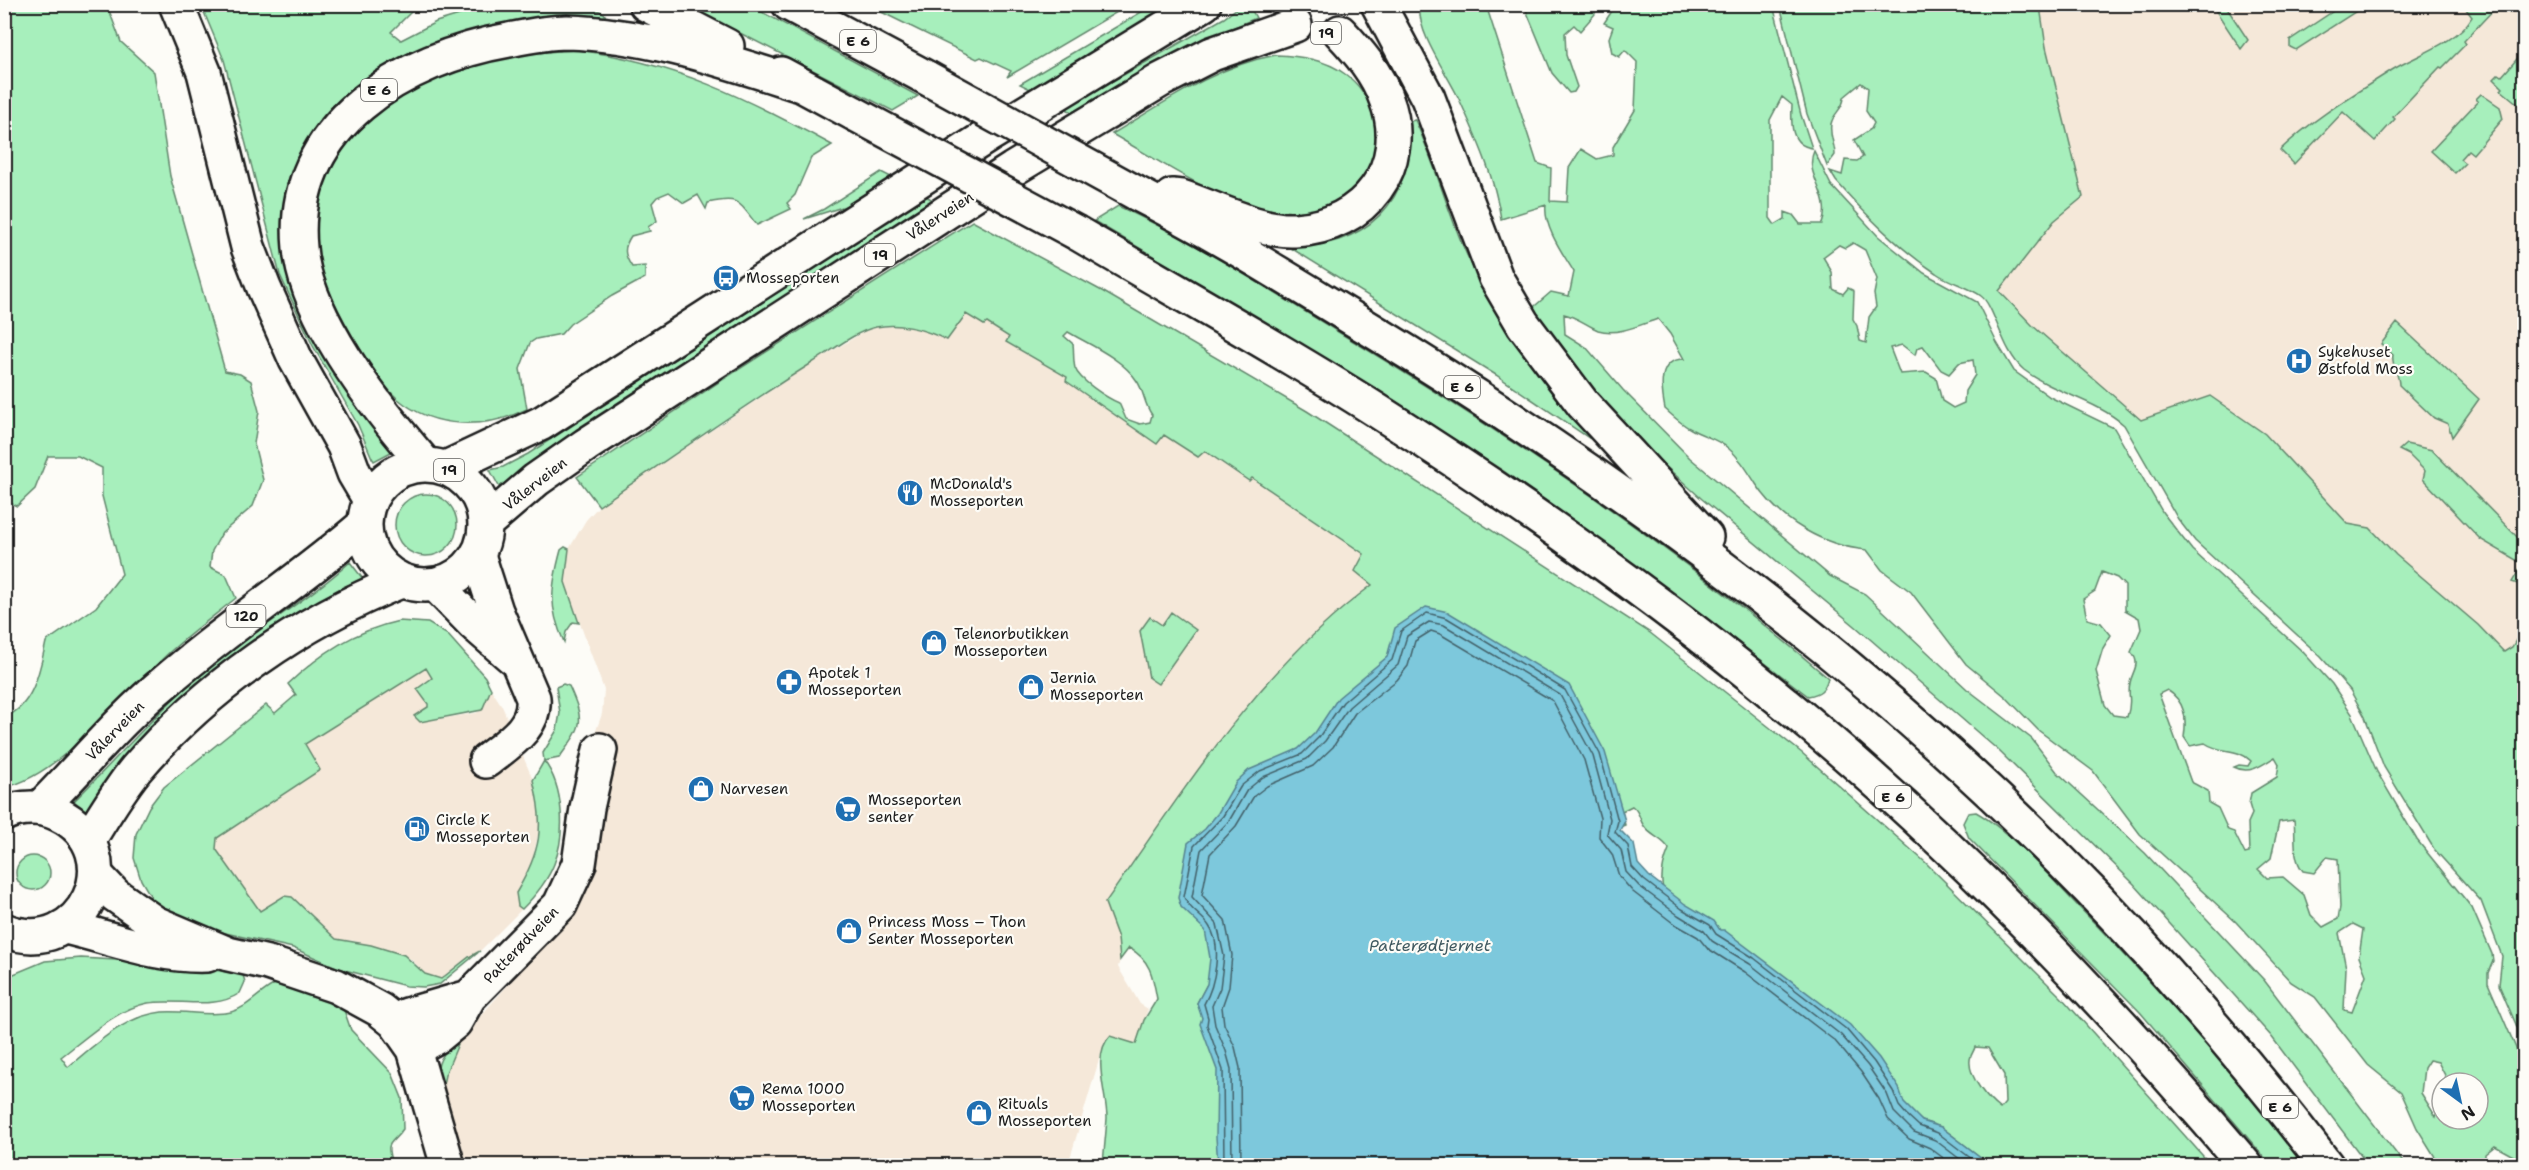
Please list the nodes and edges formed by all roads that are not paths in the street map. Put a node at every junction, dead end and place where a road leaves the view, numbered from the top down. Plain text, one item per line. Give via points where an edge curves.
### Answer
1 (176, 4) edge
2 (646, 4) edge
3 (789, 4) edge
4 (1204, 4) edge
5 (1378, 4) edge
6 (1285, 15) edge
7 (1340, 32) junction
8 (801, 85) junction
9 (1136, 193) junction
10 (436, 466) junction
11 (367, 512) junction
12 (486, 523) junction
13 (477, 555) junction
14 (401, 581) junction
15 (436, 585) junction
16 (1771, 607) junction
17 (516, 660) junction
18 (600, 750) dead end
19 (486, 760) dead end
20 (40, 808) junction
21 (4, 814) edge
22 (87, 841) junction
23 (96, 875) junction
24 (65, 927) junction
25 (19, 934) edge
26 (228, 954) junction
27 (4, 957) edge
28 (469, 997) junction
29 (395, 1022) junction
30 (414, 1049) junction
31 (448, 1166) edge
32 (2246, 1166) edge
33 (2327, 1166) edge

1 - 11 main road via 204,72 248,247 296,360 344,446
2 - 8 main road, E 6
3 - 9 main road, E 6, bridge
4 - 10 main road, 19 via 989,135 542,423
5 - 7 main road, 19 via 1368,17
5 - 16 main road, E 6 via 1428,98 1496,278 1523,324 1614,440
6 - 7 main road, 19 via 1324,34
6 - 12 main road, Vålerveien / 19 via 1161,80 1023,163 586,445 536,480
7 - 9 main road, E 6 via 1376,78 1386,99 1394,142 1382,181 1357,210 1338,222 1293,230 1254,223 1181,197
8 - 10 main road, E 6 via 693,51 607,34 565,32 483,44 436,59 390,82 359,105 334,131 316,160 304,192 299,220 304,273 359,381 383,415
8 - 32 main road, E 6, bridge via 1077,233 1319,375 1588,553 1783,702 1921,822 2116,1016
9 - 16 main road, E 6 via 1192,221 1419,359 1656,519
10 - 11 main road, 19 via 409,467 393,473 381,484
10 - 12 main road, 19 via 462,477 474,489
11 - 14 main road via 367,542 374,558
11 - 20 main road, Vålerveien / 120 via 323,560 243,617 164,682
12 - 13 main road
13 - 15 main road via 467,569
13 - 17 main road
14 - 15 main road
14 - 22 main road, 120 via 316,620 229,682 142,763
15 - 17 main road
16 - 33 main road, E 6 via 1891,704 2050,850 2159,964
17 - 19 main road via 529,686 534,709 525,726
18 - 28 main road, Patterødveien via 572,885 546,922
20 - 21 main road
20 - 22 main road via 68,819
22 - 23 main road
23 - 24 main road via 87,905
23 - 26 main road via 115,895 155,923
24 - 25 main road
24 - 26 main road via 148,950 185,956
25 - 27 main road
26 - 29 main road via 336,986
28 - 29 main road, Patterødveien
28 - 30 main road, Patterødveien via 455,1022
29 - 30 main road
30 - 31 main road

